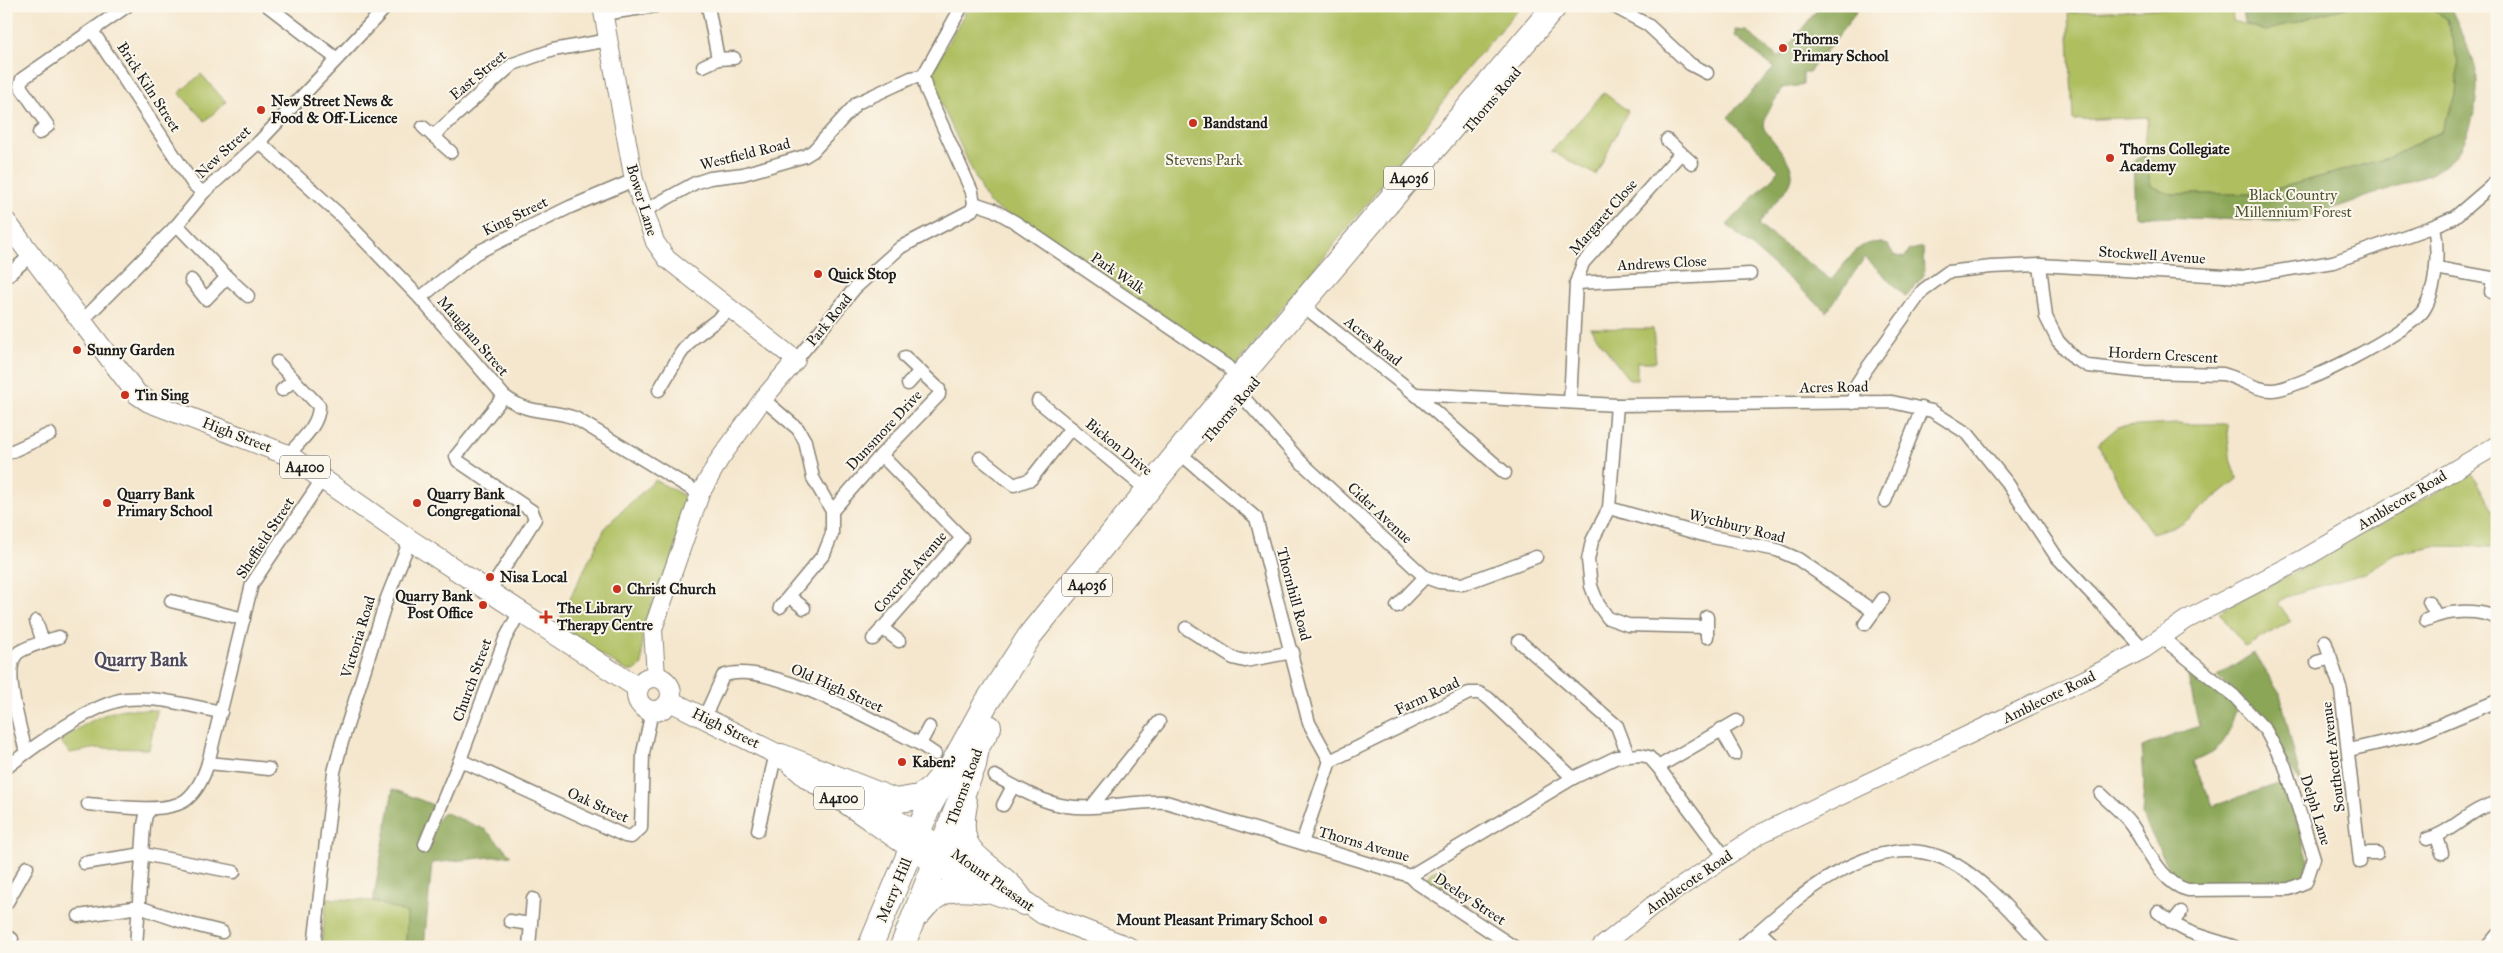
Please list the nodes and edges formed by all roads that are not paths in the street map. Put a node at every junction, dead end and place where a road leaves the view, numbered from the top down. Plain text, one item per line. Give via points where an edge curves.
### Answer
1 (126, 6) edge
2 (387, 6) edge
3 (656, 6) edge
4 (708, 6) edge
5 (962, 6) edge
6 (1555, 6) edge
7 (1570, 6) edge
8 (1613, 6) edge
9 (270, 7) edge
10 (602, 10) edge
11 (93, 32) junction
12 (609, 40) junction
13 (734, 58) dead end
14 (337, 59) junction
15 (718, 60) junction
16 (703, 66) dead end
17 (1707, 73) dead end
18 (923, 76) junction
19 (423, 127) dead end
20 (39, 133) dead end
21 (433, 136) junction
22 (1667, 140) dead end
23 (259, 142) junction
24 (450, 152) dead end
25 (1681, 153) junction
26 (1692, 163) dead end
27 (634, 180) junction
28 (2497, 181) edge
29 (203, 193) junction
30 (974, 203) junction
31 (644, 211) junction
32 (6, 222) edge
33 (177, 225) junction
34 (2434, 226) junction
35 (31, 255) junction
36 (2040, 265) junction
37 (2436, 268) junction
38 (1750, 274) dead end
39 (6, 277) edge
40 (226, 277) junction
41 (2495, 279) edge
42 (191, 280) dead end
43 (1576, 284) junction
44 (2491, 292) dead end
45 (248, 296) dead end
46 (420, 298) junction
47 (730, 310) junction
48 (1310, 312) junction
49 (81, 322) junction
50 (905, 357) dead end
51 (796, 360) junction
52 (277, 362) dead end
53 (920, 371) junction
54 (294, 380) junction
55 (908, 384) dead end
56 (1240, 388) junction
57 (282, 390) dead end
58 (659, 390) dead end
59 (1415, 394) junction
60 (504, 396) junction
61 (763, 400) junction
62 (1038, 401) dead end
63 (1570, 402) junction
64 (1853, 403) junction
65 (1617, 405) junction
66 (1922, 408) junction
67 (1071, 428) junction
68 (50, 434) dead end
69 (2497, 445) edge
70 (6, 454) edge
71 (881, 455) junction
72 (288, 456) junction
73 (980, 458) dead end
74 (1189, 461) junction
75 (1505, 473) dead end
76 (323, 478) junction
77 (1147, 490) junction
78 (700, 494) junction
79 (1885, 501) dead end
80 (1609, 508) junction
81 (832, 511) junction
82 (410, 540) junction
83 (1527, 556) dead end
84 (1426, 577) junction
85 (489, 592) junction
86 (790, 597) junction
87 (1883, 599) dead end
88 (172, 601) dead end
89 (2429, 602) dead end
90 (1397, 606) dead end
91 (780, 607) dead end
92 (804, 608) dead end
93 (1873, 611) junction
94 (519, 613) junction
95 (2497, 618) edge
96 (244, 619) junction
97 (36, 621) dead end
98 (1865, 624) dead end
99 (1706, 627) dead end
100 (882, 628) junction
101 (1186, 628) dead end
102 (59, 637) dead end
103 (2162, 637) junction
104 (872, 639) dead end
105 (899, 641) dead end
106 (1519, 641) dead end
107 (2325, 641) dead end
108 (43, 642) junction
109 (2144, 649) junction
110 (1293, 652) junction
111 (2331, 658) junction
112 (2316, 662) dead end
113 (656, 677) junction
114 (638, 688) junction
115 (670, 701) junction
116 (2497, 701) edge
117 (652, 711) junction
118 (221, 712) junction
119 (704, 718) junction
120 (1737, 721) dead end
121 (1160, 722) dead end
122 (929, 727) dead end
123 (1721, 730) junction
124 (920, 744) junction
125 (2349, 750) junction
126 (26, 752) junction
127 (1735, 754) dead end
128 (779, 755) junction
129 (961, 755) junction
130 (1628, 755) junction
131 (460, 760) junction
132 (1330, 761) junction
133 (208, 763) junction
134 (1658, 767) junction
135 (6, 768) edge
136 (269, 769) dead end
137 (995, 776) dead end
138 (1573, 778) junction
139 (1013, 786) junction
140 (2101, 794) dead end
141 (2497, 803) edge
142 (88, 804) dead end
143 (1003, 805) dead end
144 (1092, 806) junction
145 (151, 809) junction
146 (758, 830) dead end
147 (1302, 843) junction
148 (425, 844) dead end
149 (922, 846) junction
150 (2376, 853) dead end
151 (2442, 853) dead end
152 (144, 854) junction
153 (1725, 857) junction
154 (84, 863) dead end
155 (26, 867) dead end
156 (234, 872) dead end
157 (1410, 876) junction
158 (985, 891) junction
159 (533, 899) dead end
160 (1024, 903) junction
161 (6, 904) edge
162 (140, 907) junction
163 (2158, 912) dead end
164 (2181, 912) dead end
165 (79, 916) dead end
166 (914, 920) junction
167 (510, 922) dead end
168 (2172, 923) junction
169 (530, 924) junction
170 (1759, 931) junction
171 (222, 932) dead end
172 (2497, 935) edge
173 (2039, 945) edge
174 (136, 947) edge
175 (314, 947) edge
176 (529, 947) edge
177 (865, 947) edge
178 (870, 947) edge
179 (879, 947) edge
180 (902, 947) edge
181 (1128, 947) edge
182 (1514, 947) edge
183 (1601, 947) edge
184 (1741, 947) edge
185 (1776, 947) edge
186 (2235, 947) edge
187 (2487, 947) edge

1 - 11 street
2 - 14 street, New Street
3 - 10 street
4 - 15 street
5 - 18 street
6 - 56 highway, Thorns Road / A4036
7 - 48 highway, Thorns Road / A4036
8 - 17 street via 1648,25 1690,64
9 - 14 street
10 - 12 street, Bower Lane
11 - 20 street via 22,80 20,86 48,126
11 - 29 street, Brick Kiln Street via 193,184
12 - 21 street, East Street via 553,50 513,64
12 - 27 street, Bower Lane via 619,111
13 - 15 street
14 - 23 street, New Street
15 - 16 street
18 - 30 street
18 - 31 street, Westfield Road via 903,81 857,103 805,156 743,174 695,183
19 - 21 street
21 - 24 street
22 - 25 street
23 - 29 street, New Street
23 - 46 street, Maughan Street via 341,216
25 - 26 street
25 - 43 street, Margaret Close via 1583,263
27 - 31 street, Bower Lane
27 - 46 street, King Street via 476,253
28 - 34 street, Stockwell Avenue via 2455,217
29 - 33 street, New Street
30 - 51 street, Park Road via 972,210 901,247 862,282
30 - 56 street, Park Walk via 1015,222 1227,366
31 - 47 street, Bower Lane via 655,242 667,260
32 - 35 main road, High Street / A4100
33 - 40 street
33 - 49 street, New Street
34 - 36 street, Stockwell Avenue via 2333,262 2242,277
34 - 37 street, Hordern Crescent via 2438,245
35 - 39 street
35 - 49 main road, High Street / A4100
36 - 37 street, Hordern Crescent via 2046,317 2053,332 2066,352 2088,366 2144,372 2223,374 2257,388 2274,390 2299,384 2415,321 2424,310
36 - 64 street, Stockwell Avenue via 1948,272 1923,290 1865,370 1856,385
37 - 41 street
38 - 43 street, Andrews Close
40 - 42 street via 206,298
40 - 45 street
41 - 44 street
43 - 63 street, Margaret Close
46 - 60 street, Maughan Street
47 - 51 street, Bower Lane
47 - 58 street via 692,339
48 - 56 highway, Thorns Road / A4036
48 - 59 street, Acres Road
49 - 72 main road, High Street / A4100 via 128,384 143,398
50 - 53 street, Dunsmore Drive
51 - 61 street, Park Road
52 - 54 street
53 - 55 street, Dunsmore Drive
53 - 71 street, Dunsmore Drive via 939,388 939,395
54 - 57 street
54 - 72 street via 319,406 319,416
56 - 74 highway, Thorns Road / A4036
56 - 77 highway, Thorns Road / A4036
56 - 84 street, Cider Avenue via 1301,462
59 - 63 street, Acres Road
59 - 75 street, Acres Road
60 - 78 street, Maughan Street via 516,405 535,411 561,413 575,418
60 - 85 street via 456,456 458,461 532,511 535,519
61 - 78 street, Park Road via 719,460
61 - 81 street via 798,429 806,441 813,478
62 - 67 street, Bickon Drive
63 - 65 street, Acres Road
64 - 65 street, Acres Road
64 - 66 street, Acres Road via 1892,402
65 - 80 street
66 - 79 street
66 - 109 street, Acres Road via 1968,434 2008,484 2056,556
67 - 73 street, Bickon Drive via 1031,479 1014,485
67 - 77 street, Bickon Drive
68 - 70 street
69 - 103 street, Amblecote Road via 2303,559 2186,620
71 - 81 street, Dunsmore Drive
71 - 100 street, Coxcroft Avenue via 966,533
72 - 76 main road, High Street / A4100
74 - 110 street, Thornhill Road via 1256,518
74 - 129 highway, Thorns Road / A4036 via 1048,632
76 - 82 main road, High Street / A4100
76 - 96 street, Sheffield Street via 252,584
77 - 129 highway, Thorns Road / A4036 via 1005,671
78 - 113 street, Park Road via 653,629
80 - 93 street, Wychbury Road via 1707,536 1777,550 1798,559
80 - 99 street via 1592,541 1588,560 1591,586 1602,613 1628,625
81 - 86 street via 832,534 824,554
82 - 85 main road, High Street / A4100
82 - 175 street, Victoria Road via 387,598 334,772
83 - 84 street, Cider Avenue via 1463,584
84 - 90 street
85 - 94 main road, High Street / A4100
86 - 91 street
86 - 92 street
87 - 93 street
88 - 96 street
89 - 95 street via 2431,618 2467,612
93 - 98 street
94 - 114 main road, High Street / A4100
94 - 131 street, Church Street via 504,639
96 - 118 street, Sheffield Street
97 - 108 street
100 - 104 street, Coxcroft Avenue
100 - 105 street, Coxcroft Avenue
101 - 110 street via 1233,658 1245,661
102 - 108 street
103 - 109 street, Amblecote Road
103 - 140 street, Delph Lane via 2234,696 2266,731 2285,766 2314,858 2306,882 2288,889 2177,888 2130,822
106 - 130 street via 1617,726
107 - 111 street, Southcott Avenue
108 - 126 street via 18,653 10,666
109 - 153 street, Amblecote Road via 2026,709 1760,834
110 - 132 street, Thornhill Road via 1309,723
111 - 112 street
111 - 125 street, Southcott Avenue via 2341,690
113 - 114 main road via 644,680
113 - 115 main road via 669,686
114 - 117 main road via 639,702
115 - 117 main road via 662,709
115 - 119 main road, High Street / A4100
116 - 125 street via 2418,734
117 - 131 street, Oak Street via 643,753 641,828 631,837
118 - 126 street via 164,701 124,699 88,712
118 - 133 street, Sheffield Street
119 - 124 street, Old High Street via 723,676 749,674 772,677 800,687
119 - 128 main road, High Street / A4100
120 - 123 street
121 - 144 street
122 - 124 street
123 - 127 street
123 - 134 street
124 - 129 street, Old High Street
125 - 150 street, Southcott Avenue via 2360,858
126 - 135 street
128 - 129 highway via 895,801 919,797 932,788
128 - 146 street
128 - 149 main road, High Street / A4100 via 808,779
129 - 149 highway, Thorns Road / A4036
129 - 160 highway via 965,840 977,860 1009,885
130 - 134 street via 1641,754
130 - 138 street, Thorns Avenue
131 - 148 street, Church Street
132 - 138 street, Farm Road via 1469,692 1488,698
132 - 147 street
133 - 136 street
133 - 145 street, Sheffield Street via 203,779 188,799
134 - 153 street
137 - 139 street, Thorns Avenue
138 - 157 street, Thorns Avenue
139 - 143 street
139 - 144 street, Thorns Avenue via 1056,804
141 - 151 street via 2463,818 2432,838
142 - 145 street, Sheffield Street
144 - 147 street, Thorns Avenue via 1166,802
145 - 152 street via 144,825
147 - 157 street, Thorns Avenue
149 - 158 main road, A4100
149 - 160 main road, Mount Pleasant / A4100 via 974,864
149 - 166 highway, Merry Hill / A4036
149 - 177 highway via 896,864
149 - 178 highway, Merry Hill / A4036
149 - 179 highway
152 - 154 street
152 - 156 street
152 - 162 street
153 - 183 street, Amblecote Road via 1652,906
155 - 161 street
157 - 182 street, Deeley Street
158 - 160 main road, A4100
158 - 166 highway via 958,888 944,891 929,900
159 - 169 street
160 - 181 main road, Mount Pleasant / A4100
162 - 165 street
162 - 171 street
162 - 174 street
163 - 168 street
164 - 168 street
166 - 180 highway, Merry Hill / A4036
167 - 169 street
168 - 186 street via 2193,935
169 - 176 street
170 - 173 street via 1836,872 1896,851 1935,855 1959,868 1982,884
170 - 184 street
170 - 185 street
172 - 187 street

